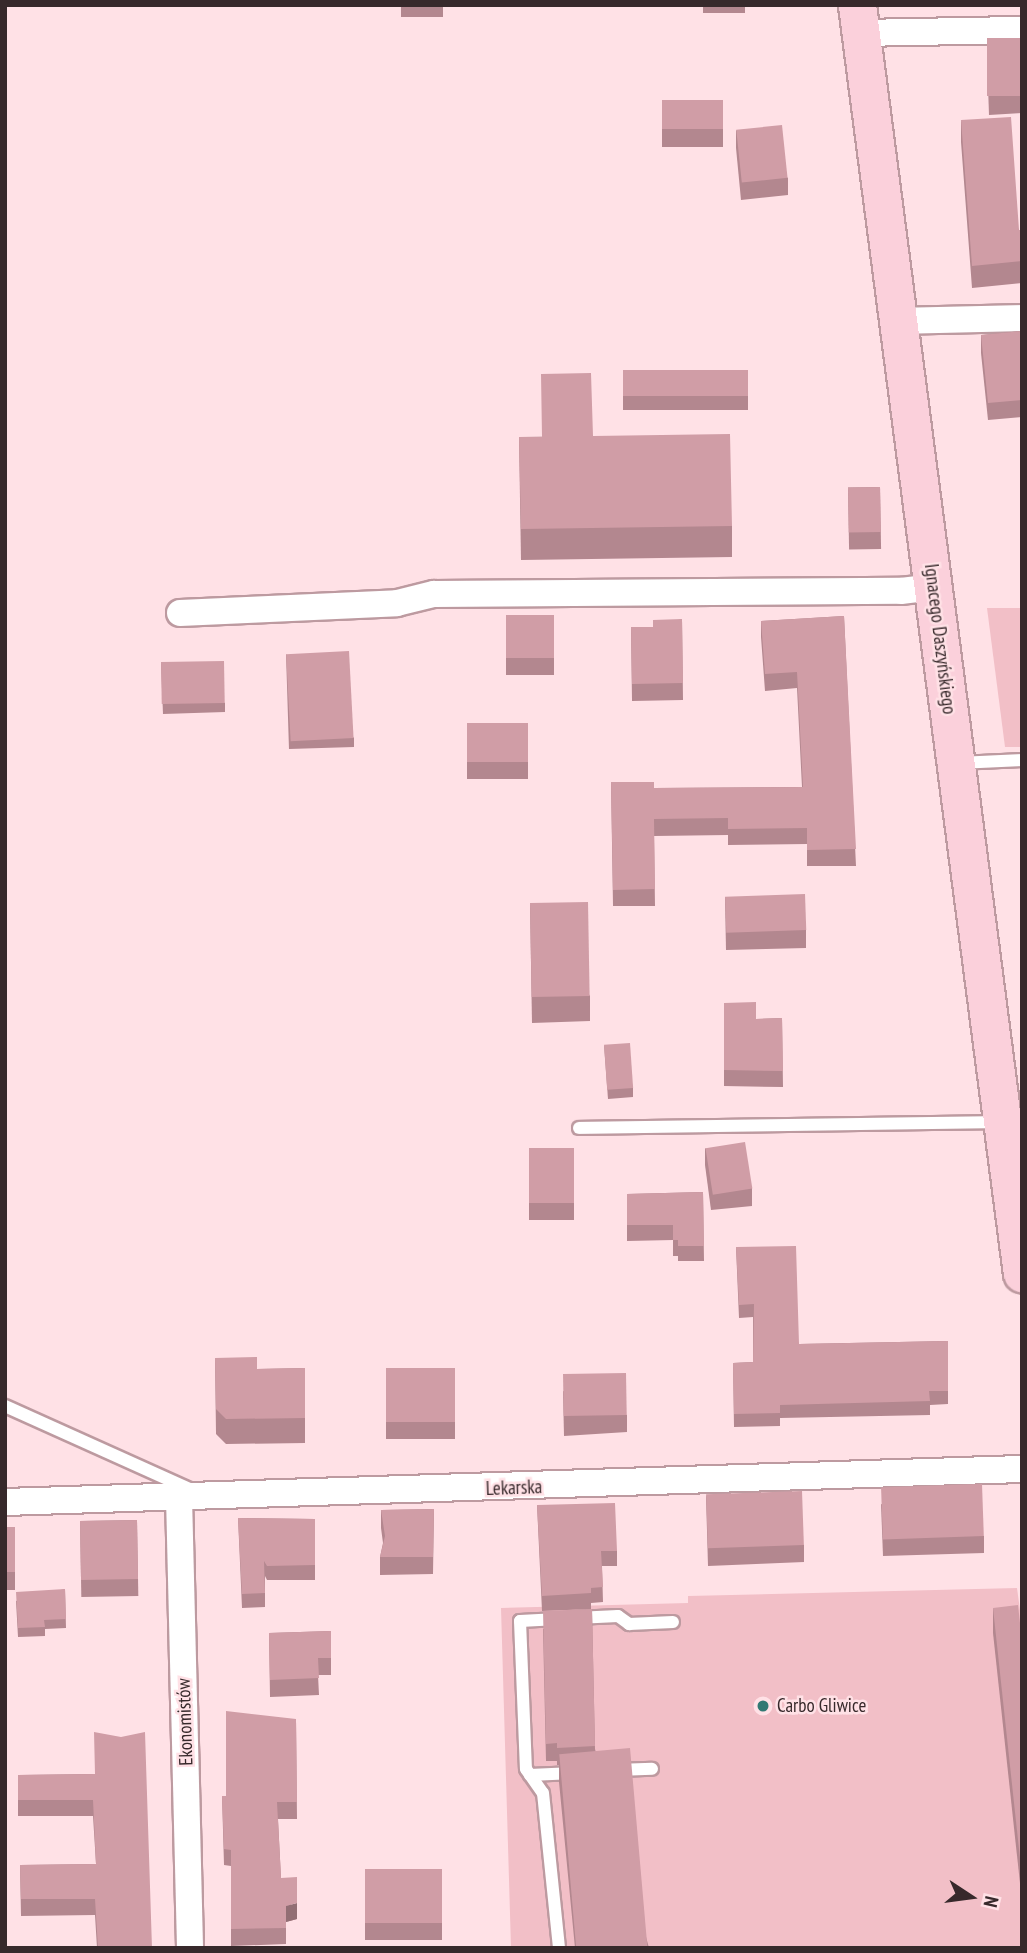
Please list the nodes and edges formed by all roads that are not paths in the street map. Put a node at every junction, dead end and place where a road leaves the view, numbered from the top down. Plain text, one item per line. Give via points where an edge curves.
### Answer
1 (859, 19) edge
2 (1022, 30) edge
3 (1022, 318) edge
4 (898, 321) junction
5 (933, 587) junction
6 (180, 614) dead end
7 (1022, 760) edge
8 (956, 764) junction
9 (1007, 1099) edge
10 (579, 1128) dead end
11 (1022, 1273) edge
12 (5, 1406) edge
13 (1022, 1469) edge
14 (179, 1497) junction
15 (208, 1497) junction
16 (5, 1502) edge
17 (673, 1622) dead end
18 (652, 1769) dead end
19 (530, 1775) junction
20 (190, 1948) edge
21 (559, 1948) edge

1 - 2 street
1 - 4 main road, Ignacego Daszyńskiego
3 - 4 street
4 - 5 main road, Ignacego Daszyńskiego
5 - 6 street via 888,592 435,594 397,603
5 - 8 main road, Ignacego Daszyńskiego
7 - 8 lane
8 - 9 main road, Ignacego Daszyńskiego
9 - 10 lane
9 - 11 main road, Ignacego Daszyńskiego
12 - 15 lane
13 - 15 street, Lekarska
14 - 15 street, Lekarska
14 - 16 street, Lekarska
14 - 20 street, Ekonomistów
17 - 19 lane via 629,1624 618,1616 520,1621 526,1769
18 - 19 lane
19 - 21 lane via 543,1793

